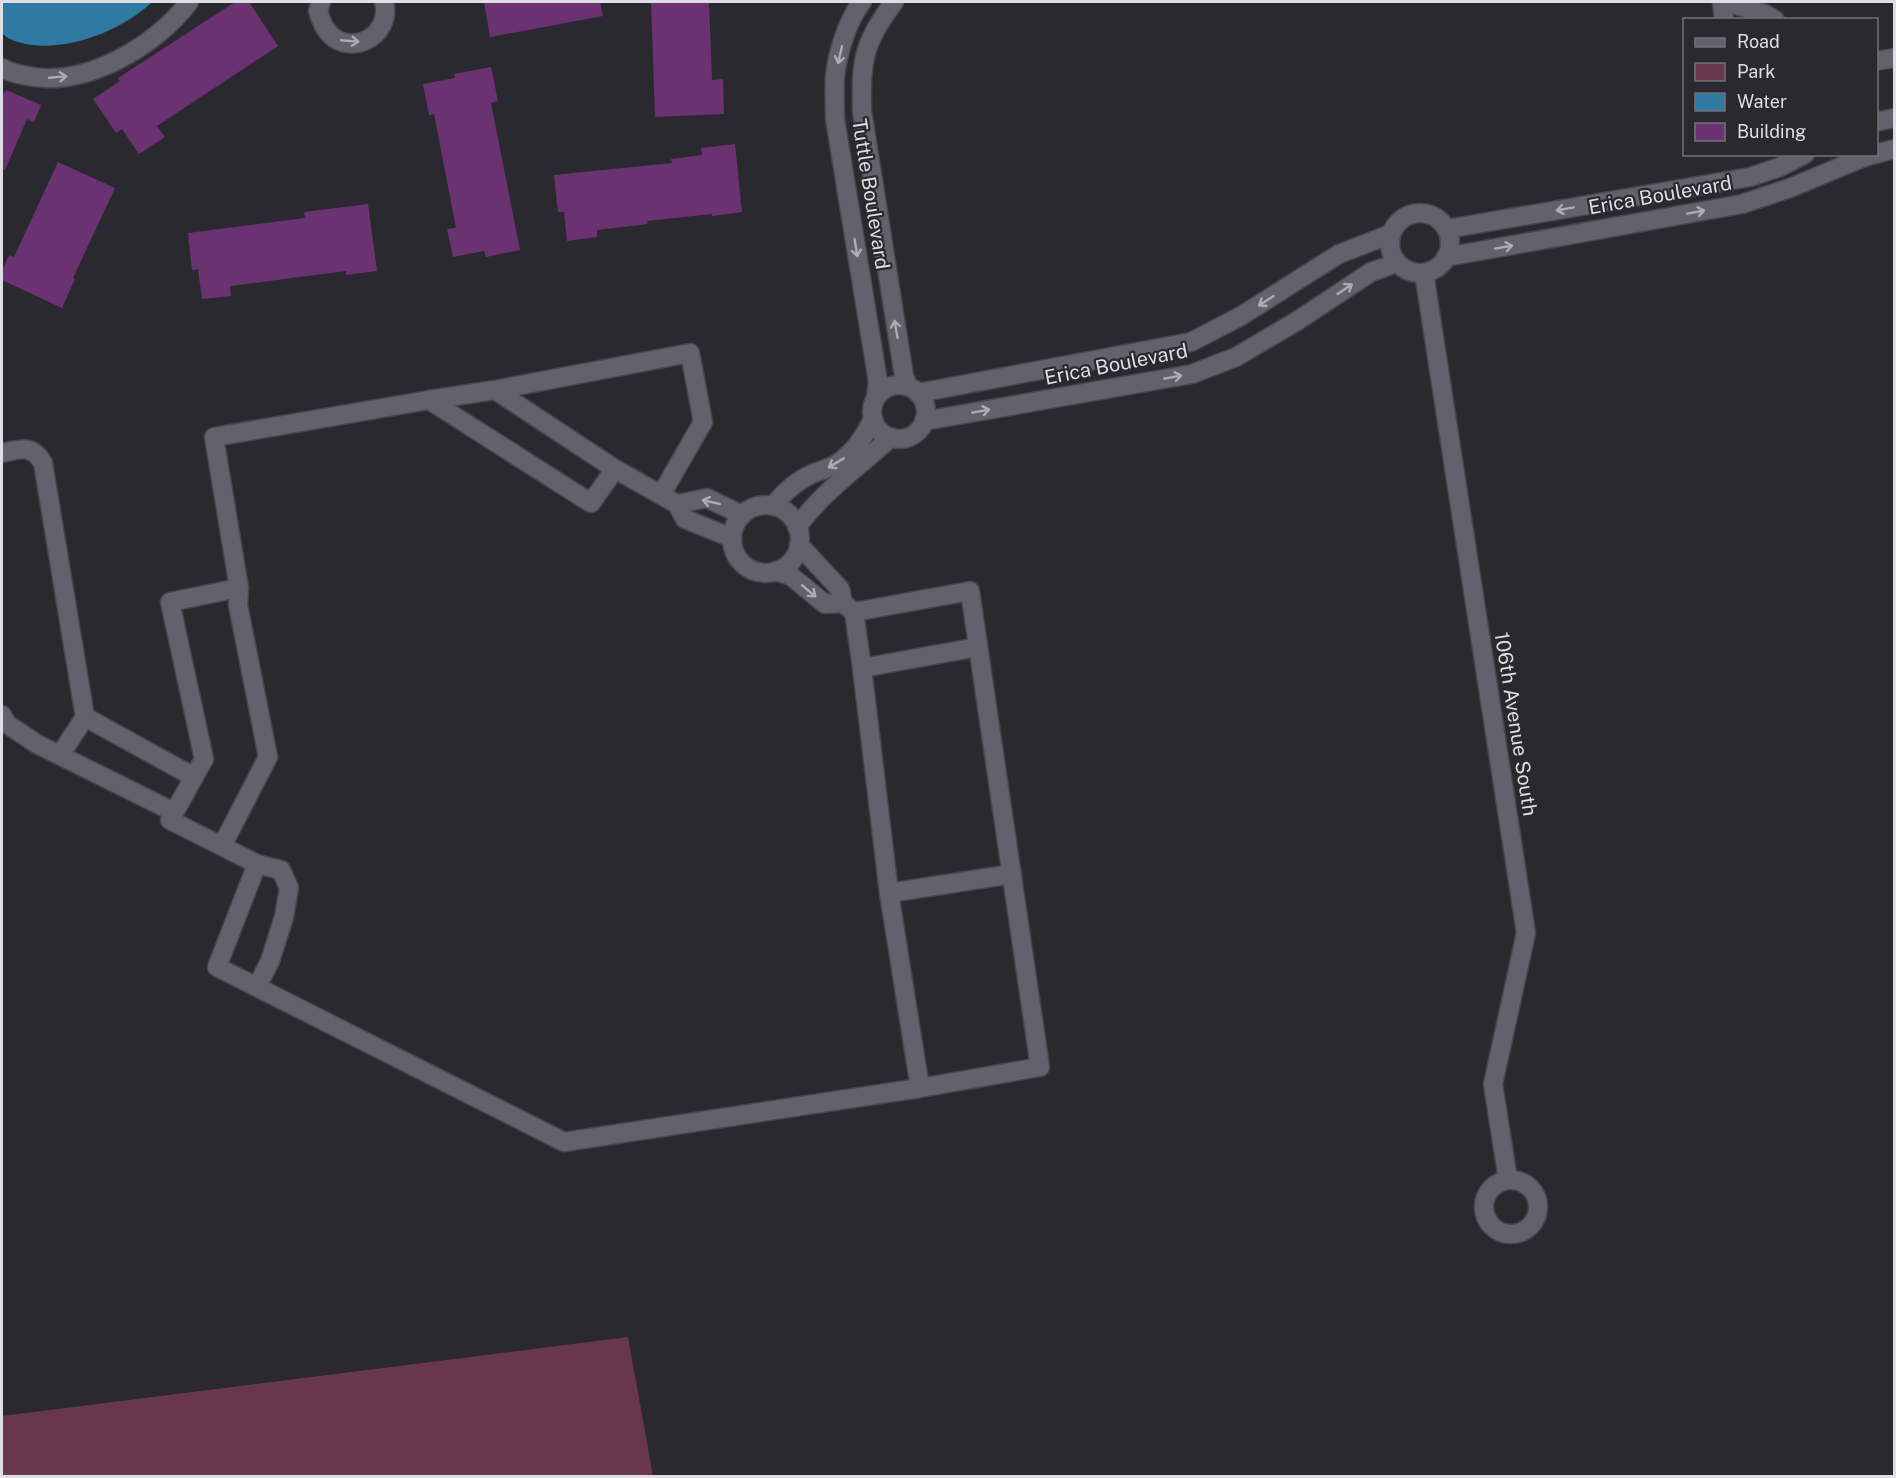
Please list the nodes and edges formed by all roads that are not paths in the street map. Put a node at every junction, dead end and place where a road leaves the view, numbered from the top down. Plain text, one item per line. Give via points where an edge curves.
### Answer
1 (189, 2) edge
2 (384, 2) edge
3 (862, 2) edge
4 (894, 2) edge
5 (1722, 2) edge
6 (1727, 2) edge
7 (314, 5) edge
8 (1724, 18) edge
9 (1772, 18) edge
10 (1894, 57) edge
11 (1878, 61) edge
12 (2, 68) edge
13 (1894, 118) edge
14 (1878, 122) edge
15 (1894, 149) edge
16 (1878, 153) edge
17 (1801, 156) edge
18 (1869, 156) edge
19 (1447, 229) junction
20 (1391, 234) junction
21 (1446, 257) junction
22 (1397, 263) junction
23 (1424, 273) junction
24 (495, 390) junction
25 (913, 390) junction
26 (876, 397) junction
27 (429, 400) junction
28 (873, 419) junction
29 (924, 421) junction
30 (891, 437) junction
31 (2, 453) edge
32 (615, 469) junction
33 (669, 500) junction
34 (773, 506) junction
35 (742, 515) junction
36 (798, 536) junction
37 (732, 538) junction
38 (776, 572) junction
39 (238, 588) junction
40 (848, 607) junction
41 (978, 647) junction
42 (862, 668) junction
43 (2, 715) edge
44 (86, 717) junction
45 (60, 755) junction
46 (194, 777) junction
47 (174, 812) junction
48 (222, 846) junction
49 (257, 864) junction
50 (1012, 873) junction
51 (889, 893) junction
52 (257, 987) junction
53 (920, 1088) junction
54 (1508, 1180) dead end

12 -> 1 street via 41,79 99,68 141,46
7 -> 2 street via 333,37 354,44 374,36 381,28
3 -> 26 street, Tuttle Boulevard via 855,10 835,76 835,119 878,382
25 -> 4 street, Tuttle Boulevard via 904,376 898,344 861,111 861,71 867,43
5 - 8 street
6 - 9 street
10 - 11 street
13 - 14 street
15 - 16 street, Erica Boulevard
17 -> 19 street, Erica Boulevard via 1750,177
21 -> 18 street, Erica Boulevard via 1742,204
19 - 20 street via 1441,221 1422,213 1403,218
19 - 21 street via 1450,248
20 - 22 street via 1392,254
20 -> 25 street, Erica Boulevard via 1339,254 1241,316 1191,342
21 - 23 street via 1441,265
22 - 23 street
29 -> 22 street, Erica Boulevard via 1192,374 1236,357 1371,272
23 - 54 street, 106th Avenue South via 1526,933 1493,1084
24 - 27 street
24 - 32 street
24 - 33 street via 690,353 703,422
25 - 26 street via 890,386
25 - 29 street via 925,406
26 - 28 street
27 - 32 street via 591,503
27 - 39 street via 214,437
28 - 30 street via 879,430
28 -> 34 street via 852,451 836,464 808,475
29 - 30 street via 912,435
30 - 36 street via 809,511
31 - 44 street via 24,448 38,454 43,463
32 - 33 street
35 -> 33 street via 707,498
33 - 37 street via 686,519
34 - 35 street via 762,506
34 - 36 street via 792,518
35 - 37 street
36 - 38 street via 794,558
36 - 40 street via 840,589
37 - 38 street via 736,557 744,566 754,571
38 -> 40 street via 791,576 825,604
39 - 46 street via 170,602 204,759
39 - 48 street via 268,758
40 - 41 street via 970,591
40 - 42 street
41 - 42 street
41 - 50 street
42 - 51 street
43 - 45 street via 7,724
44 - 45 street
44 - 46 street
45 - 47 street
46 - 47 street
47 - 48 street via 170,820
48 - 49 street
49 - 52 street via 281,870 289,888 284,917
49 - 52 street via 217,967
50 - 51 street
50 - 53 street via 1040,1067
51 - 53 street
52 - 53 street via 564,1142

